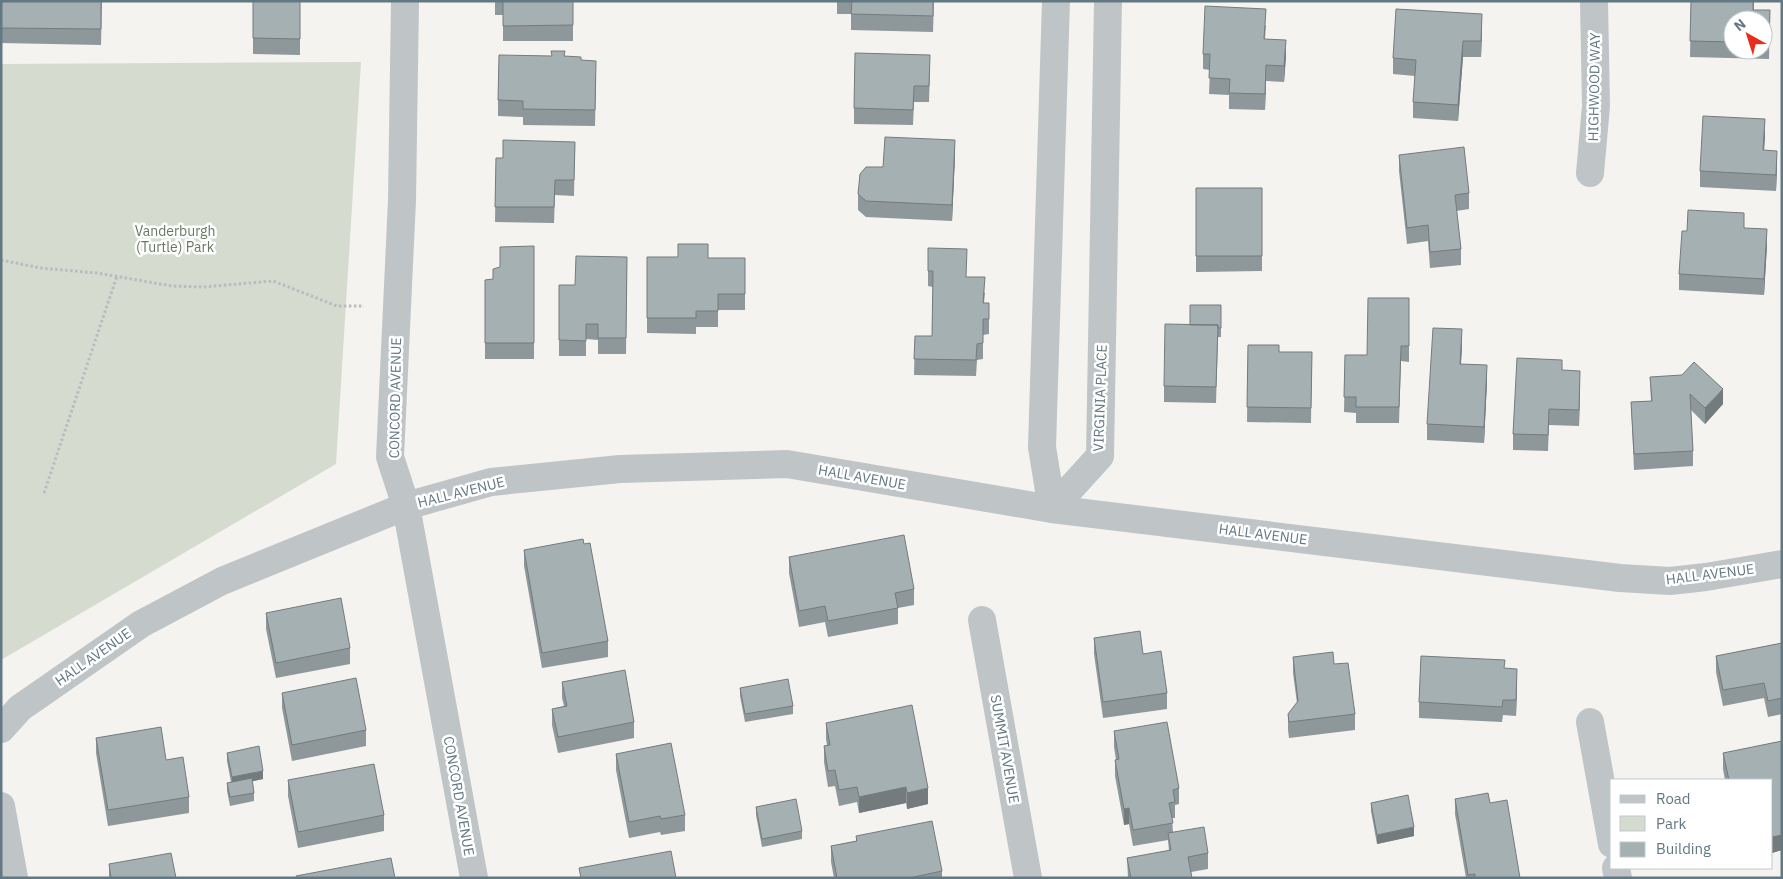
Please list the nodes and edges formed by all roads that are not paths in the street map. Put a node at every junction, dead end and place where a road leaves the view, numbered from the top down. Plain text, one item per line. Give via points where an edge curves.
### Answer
1 (405, 1) edge
2 (1056, 1) edge
3 (1108, 1) edge
4 (1594, 1) edge
5 (1590, 174) dead end
6 (406, 506) junction
7 (1052, 509) junction
8 (1782, 564) edge
9 (982, 620) dead end
10 (1590, 722) dead end
11 (1, 729) edge
12 (1, 806) edge
13 (1610, 833) edge
14 (14, 878) edge
15 (474, 878) edge
16 (1028, 878) edge

1 - 6 street, CONCORD AVENUE via 402,200 390,457
2 - 7 street via 1042,447
3 - 7 street, VIRGINIA PLACE via 1100,456
4 - 5 street, HIGHWOOD WAY via 1596,106
6 - 7 street, HALL AVENUE via 491,482 620,469 787,464
6 - 11 street, HALL AVENUE via 222,581 141,624 20,708
6 - 15 street, CONCORD AVENUE
7 - 8 street, HALL AVENUE via 1620,578 1670,581
9 - 16 street, SUMMIT AVENUE
10 - 13 street
12 - 14 street

